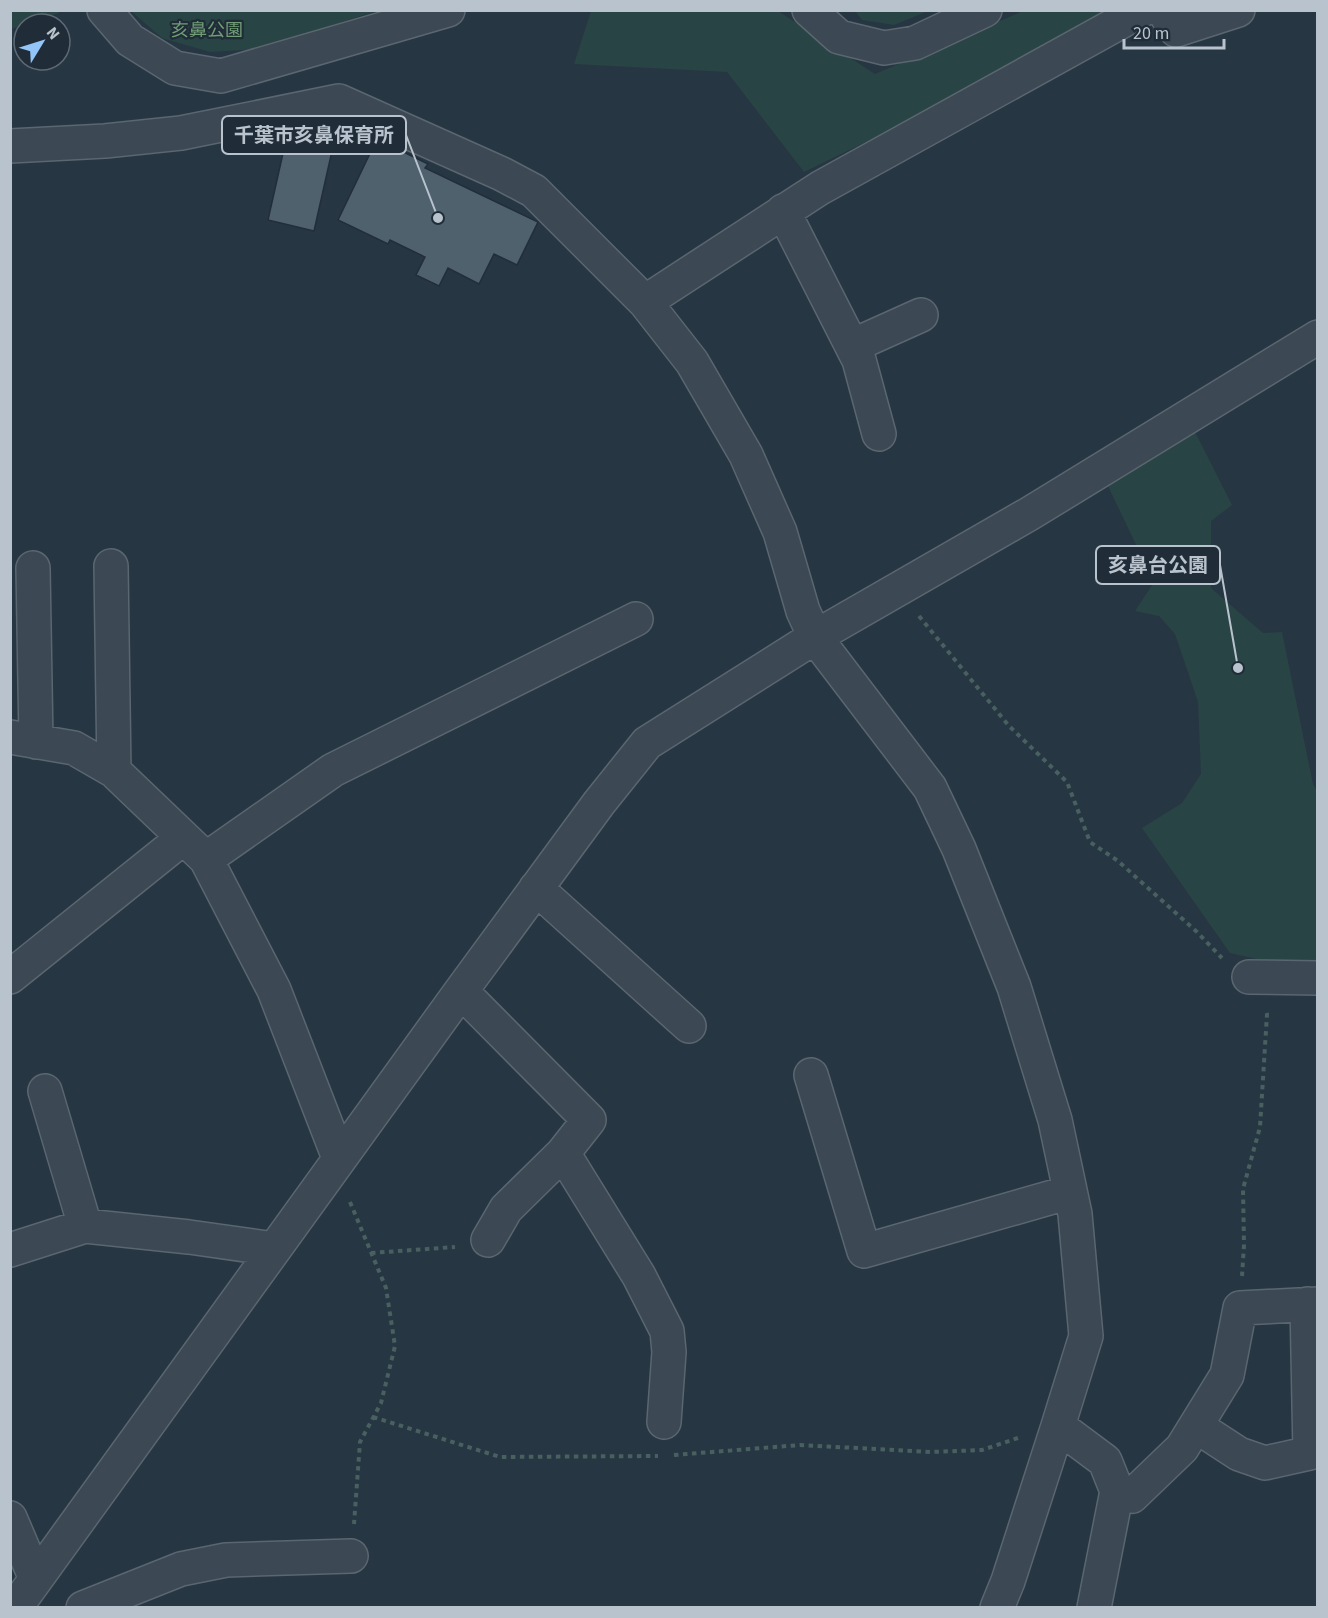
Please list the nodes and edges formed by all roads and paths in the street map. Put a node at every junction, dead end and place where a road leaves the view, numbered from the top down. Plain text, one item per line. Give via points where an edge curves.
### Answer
1 (104, 10) edge
2 (448, 10) edge
3 (809, 10) edge
4 (985, 10) edge
5 (1142, 10) edge
6 (1163, 10) edge
7 (1238, 10) edge
8 (10, 146) edge
9 (783, 211) junction
10 (645, 302) junction
11 (921, 315) dead end
12 (1317, 338) edge
13 (852, 346) junction
14 (879, 434) dead end
15 (111, 566) dead end
16 (33, 568) dead end
17 (897, 590) junction
18 (636, 619) dead end
19 (815, 637) junction
20 (23, 739) edge
21 (114, 771) junction
22 (194, 848) junction
23 (536, 888) junction
24 (10, 977) edge
25 (1250, 977) junction
26 (1317, 978) edge
27 (461, 991) junction
28 (688, 1026) dead end
29 (811, 1075) dead end
30 (45, 1091) dead end
31 (563, 1154) junction
32 (336, 1162) junction
33 (1070, 1192) junction
34 (85, 1226) junction
35 (488, 1240) joint
36 (274, 1249) junction
37 (10, 1250) edge
38 (372, 1253) junction
39 (1312, 1304) edge
40 (1240, 1308) junction
41 (373, 1417) junction
42 (664, 1422) dead end
43 (1058, 1426) junction
44 (1196, 1426) junction
45 (1117, 1491) junction
46 (10, 1518) edge
47 (351, 1556) joint
48 (36, 1579) junction
49 (15, 1608) edge
50 (84, 1608) edge
51 (997, 1608) edge
52 (1094, 1608) edge

1 - 2 street via 130,40 175,68 221,76
3 - 4 street via 839,37 884,48 915,44
5 - 9 street
6 - 7 street via 1176,30
8 - 10 street via 181,133 339,101 534,191
9 - 10 street
9 - 13 street
10 - 19 street via 692,362 746,455 780,532 803,611
11 - 13 street
12 - 17 street
13 - 14 street
15 - 21 street
16 - 20 street
17 - 19 street
17 - 25 path via 1009,726 1066,782 1090,842 1118,861 1226,963
18 - 22 street via 333,770
19 - 23 street via 647,743
19 - 33 street via 930,788 959,849 1014,987 1054,1120
20 - 21 street via 74,748
21 - 22 street
22 - 24 street
22 - 32 street via 274,990
23 - 27 street
23 - 28 street
25 - 26 street
25 - 40 path via 1267,1014 1260,1126 1243,1189
27 - 31 street via 589,1120
27 - 32 street
29 - 33 street via 864,1251
30 - 34 street
31 - 35 street via 506,1209
31 - 42 street via 639,1276 667,1331
32 - 36 street
32 - 38 path
33 - 43 street via 1086,1336
34 - 36 street
34 - 37 street
35 - 38 path via 476,1246
36 - 48 street
38 - 41 path via 386,1288 394,1346 381,1403
39 - 40 street
39 - 44 street via 1310,1453 1265,1463 1239,1454
40 - 44 street via 1227,1375
41 - 43 path via 500,1457 640,1457 800,1445 931,1452 982,1450
41 - 47 path via 360,1442
43 - 45 street via 1105,1461
43 - 51 street
44 - 45 street via 1182,1448 1132,1496
45 - 52 street
46 - 48 street
47 - 50 street via 226,1560 180,1569
48 - 49 street

